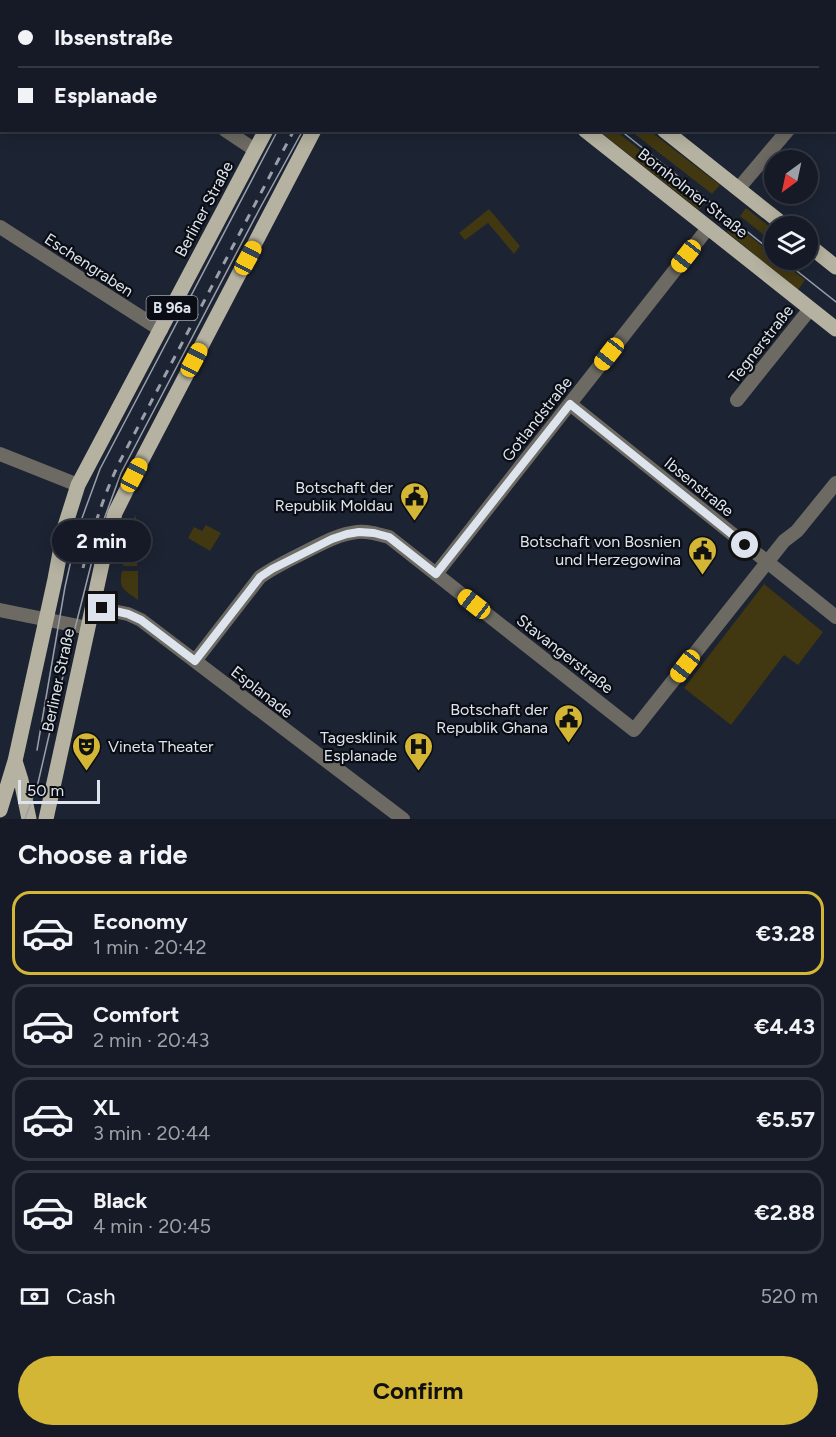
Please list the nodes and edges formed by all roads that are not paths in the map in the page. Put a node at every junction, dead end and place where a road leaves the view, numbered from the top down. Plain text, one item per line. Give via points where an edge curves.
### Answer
1 (228, 132) edge
2 (265, 132) edge
3 (313, 132) edge
4 (588, 132) edge
5 (667, 132) edge
6 (786, 132) edge
7 (255, 150) junction
8 (738, 189) junction
9 (772, 216) edge
10 (0, 227) edge
11 (708, 228) junction
12 (818, 253) edge
13 (836, 267) edge
14 (810, 309) junction
15 (836, 329) edge
16 (161, 330) junction
17 (737, 400) dead end
18 (570, 404) junction
19 (0, 454) edge
20 (836, 483) edge
21 (78, 485) junction
22 (767, 563) junction
23 (436, 574) junction
24 (93, 607) junction
25 (0, 610) edge
26 (836, 617) edge
27 (46, 619) junction
28 (88, 628) junction
29 (195, 661) junction
30 (15, 761) junction
31 (1, 806) edge
32 (29, 819) edge
33 (46, 819) edge
34 (403, 819) edge

1 - 7 street
2 - 7 main road, Berliner Straße / B 96a
3 - 24 main road, Berliner Straße / B 96a via 119,503
4 - 11 main road, Bornholmer Straße
5 - 8 main road, Bornholmer Straße
6 - 8 street
7 - 16 main road, Berliner Straße / B 96a
8 - 9 main road, Bornholmer Straße
10 - 16 street, Eschengraben
11 - 14 main road, Bornholmer Straße
11 - 18 street, Gotlandstraße
12 - 13 main road
14 - 15 main road, Bornholmer Straße
14 - 17 street, Tegnerstraße
16 - 21 main road, Berliner Straße / B 96a
18 - 22 street, Ibsenstraße
18 - 23 street, Gotlandstraße
19 - 21 street
20 - 22 street, Stavangerstraße
21 - 27 main road, Berliner Straße / B 96a via 65,526
22 - 23 street, Stavangerstraße via 634,730
22 - 26 street, Ibsenstraße
23 - 29 street, Stavangerstraße via 389,537 359,532 332,539 260,577
24 - 28 main road, Berliner Straße / B 96a
24 - 29 street, Esplanade via 135,617
25 - 27 street
27 - 28 street
27 - 30 main road, Berliner Straße / B 96a
28 - 33 main road, Berliner Straße / B 96a
29 - 34 street, Esplanade
30 - 31 main road, Berliner Straße
30 - 32 main road, B 96a

